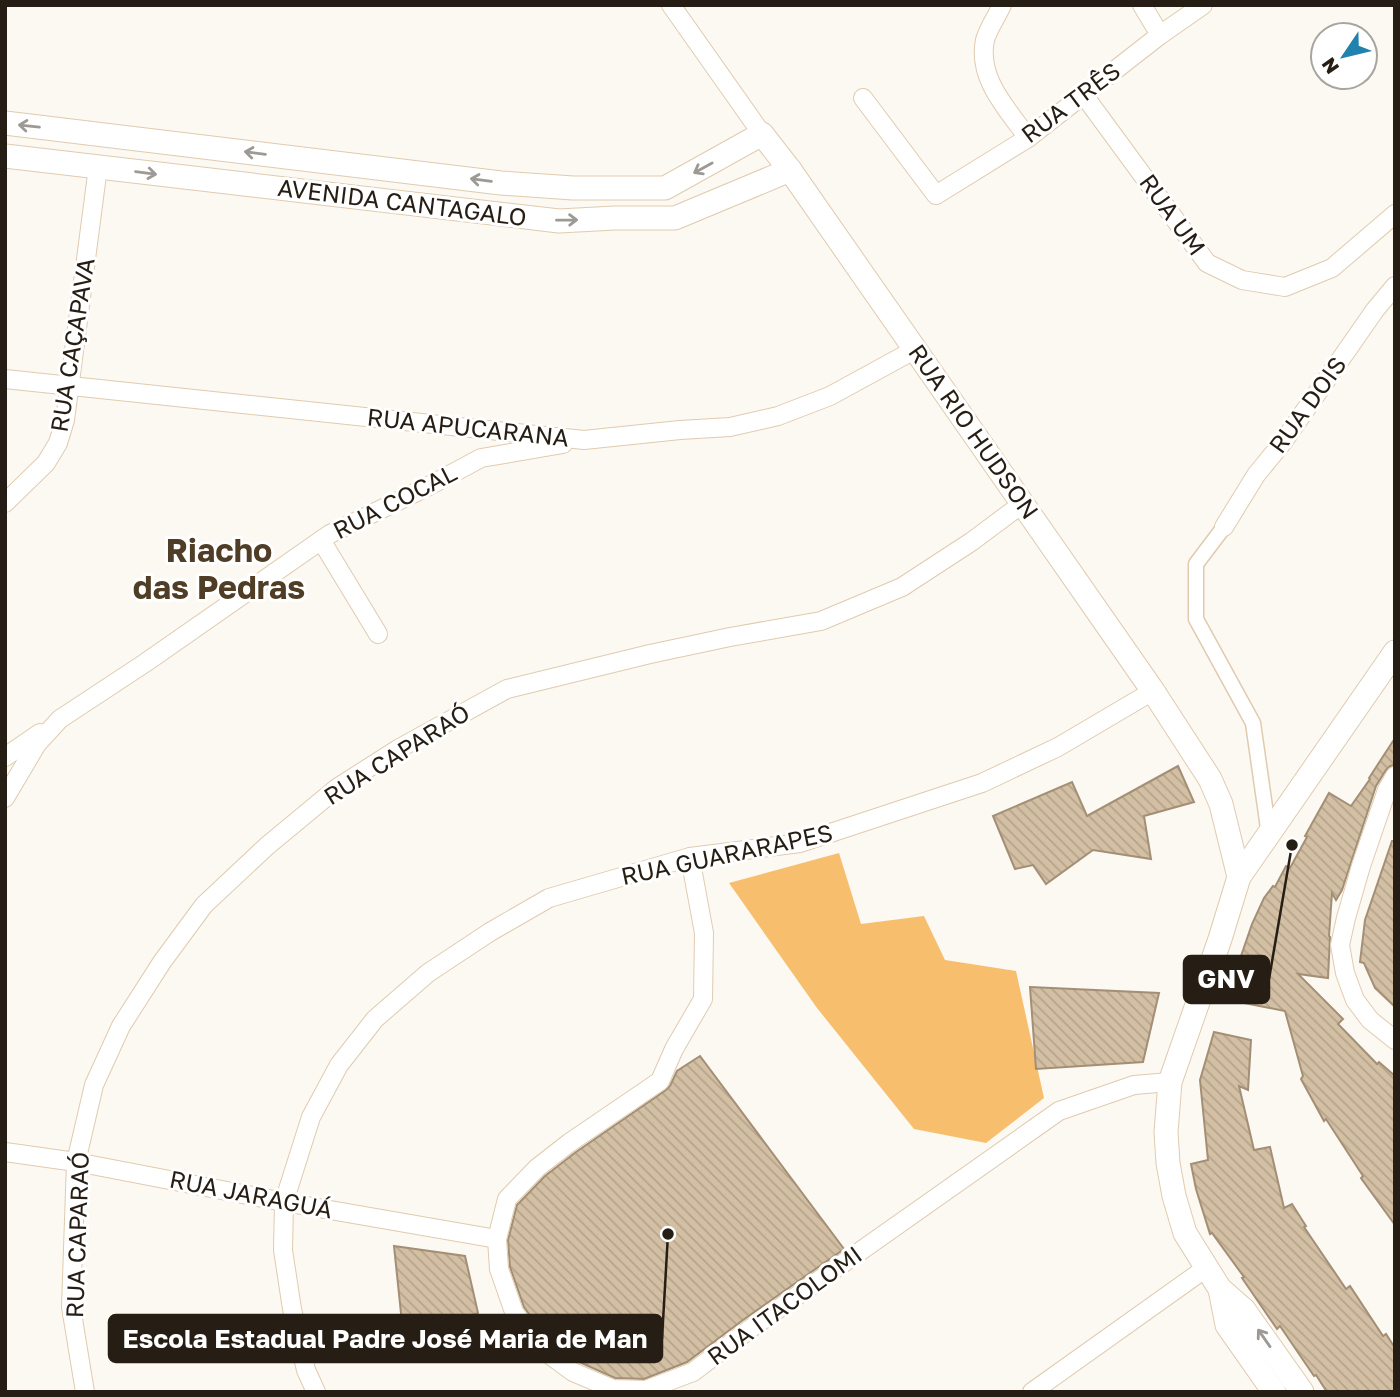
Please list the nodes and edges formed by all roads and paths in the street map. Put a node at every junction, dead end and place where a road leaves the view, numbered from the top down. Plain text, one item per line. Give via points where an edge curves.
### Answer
1 (671, 5) edge
2 (1002, 5) edge
3 (1142, 5) edge
4 (1203, 5) edge
5 (1160, 35) junction
6 (1083, 94) junction
7 (863, 98) dead end
8 (5, 123) edge
9 (762, 134) junction
10 (1028, 138) junction
11 (5, 156) edge
12 (98, 167) junction
13 (790, 170) junction
14 (1395, 214) edge
15 (1395, 286) edge
16 (916, 349) junction
17 (5, 379) edge
18 (70, 387) junction
19 (584, 440) junction
20 (5, 503) edge
21 (1022, 503) junction
22 (1224, 527) joint
23 (321, 540) junction
24 (378, 634) dead end
25 (1395, 652) edge
26 (1153, 691) junction
27 (60, 719) junction
28 (5, 757) edge
29 (1395, 775) edge
30 (5, 797) edge
31 (1269, 835) junction
32 (690, 857) junction
33 (1239, 877) junction
34 (1395, 1040) edge
35 (1170, 1082) junction
36 (5, 1152) edge
37 (76, 1162) junction
38 (284, 1202) junction
39 (497, 1238) junction
40 (1206, 1268) junction
41 (1220, 1289) junction
42 (613, 1391) edge
43 (85, 1392) edge
44 (316, 1392) edge
45 (1032, 1392) edge
46 (1274, 1392) edge
47 (1302, 1392) edge

1 - 9 street, RUA RIO HUDSON
2 - 10 street via 985,39 984,67 995,92
3 - 5 street
4 - 5 street, RUA TRÊS
5 - 6 street, RUA TRÊS
6 - 10 street, RUA TRÊS
6 - 14 street, RUA UM via 1208,263 1242,280 1284,287 1332,268
7 - 10 street, RUA TRÊS via 936,195
9 -> 8 street, AVENIDA CANTAGALO via 665,188 573,188
9 - 13 street, RUA RIO HUDSON
11 - 12 street, AVENIDA CANTAGALO
12 -> 13 street, AVENIDA CANTAGALO via 559,221 675,218
12 - 18 street, RUA CAÇAPAVA
13 - 16 street, RUA RIO HUDSON
15 - 22 street, RUA DOIS via 1256,475
16 - 19 street, RUA APUCARANA via 830,396 778,416 730,427
16 - 21 street, RUA RIO HUDSON
17 - 18 street, RUA APUCARANA
18 - 19 street, RUA APUCARANA
18 - 20 street, RUA CAÇAPAVA via 58,443 46,463
19 - 23 street, RUA COCAL via 481,457
21 - 26 street, RUA RIO HUDSON
21 - 37 street, RUA CAPARAÓ via 902,587 821,621 730,636 507,689 337,788 204,905 162,962 121,1026 94,1085
22 - 31 street via 1196,564 1196,619 1253,723
23 - 24 street
23 - 27 street, RUA COCAL
25 - 31 street
26 - 32 street, RUA GUARARAPES via 1058,747 982,783 800,843
26 - 33 street, RUA RIO HUDSON via 1210,779
27 - 28 street
27 - 30 street, RUA COCAL via 37,744
29 - 34 street via 1361,866 1340,945 1354,1000
31 - 33 street
32 - 38 street, RUA GUARARAPES via 550,898 428,972 375,1018 339,1065 311,1117
32 - 39 street, RUA ITACOLOMI via 704,933 703,999 660,1081 537,1168 507,1199
33 - 35 street
35 - 40 street via 1166,1132 1174,1196 1185,1233
35 - 42 street, RUA ITACOLOMI via 1134,1085 1059,1111 693,1372 646,1390
36 - 37 street, RUA JARAGUÁ
37 - 38 street, RUA JARAGUÁ
37 - 43 street, RUA CAPARAÓ via 71,1307
38 - 39 street, RUA JARAGUÁ
38 - 44 street, RUA GUARARAPES via 283,1251 292,1309
39 - 42 street, RUA ITACOLOMI via 499,1269 514,1312 539,1347 573,1372
40 - 41 street
40 - 45 street
41 - 46 street via 1227,1325
47 -> 41 street via 1244,1310

